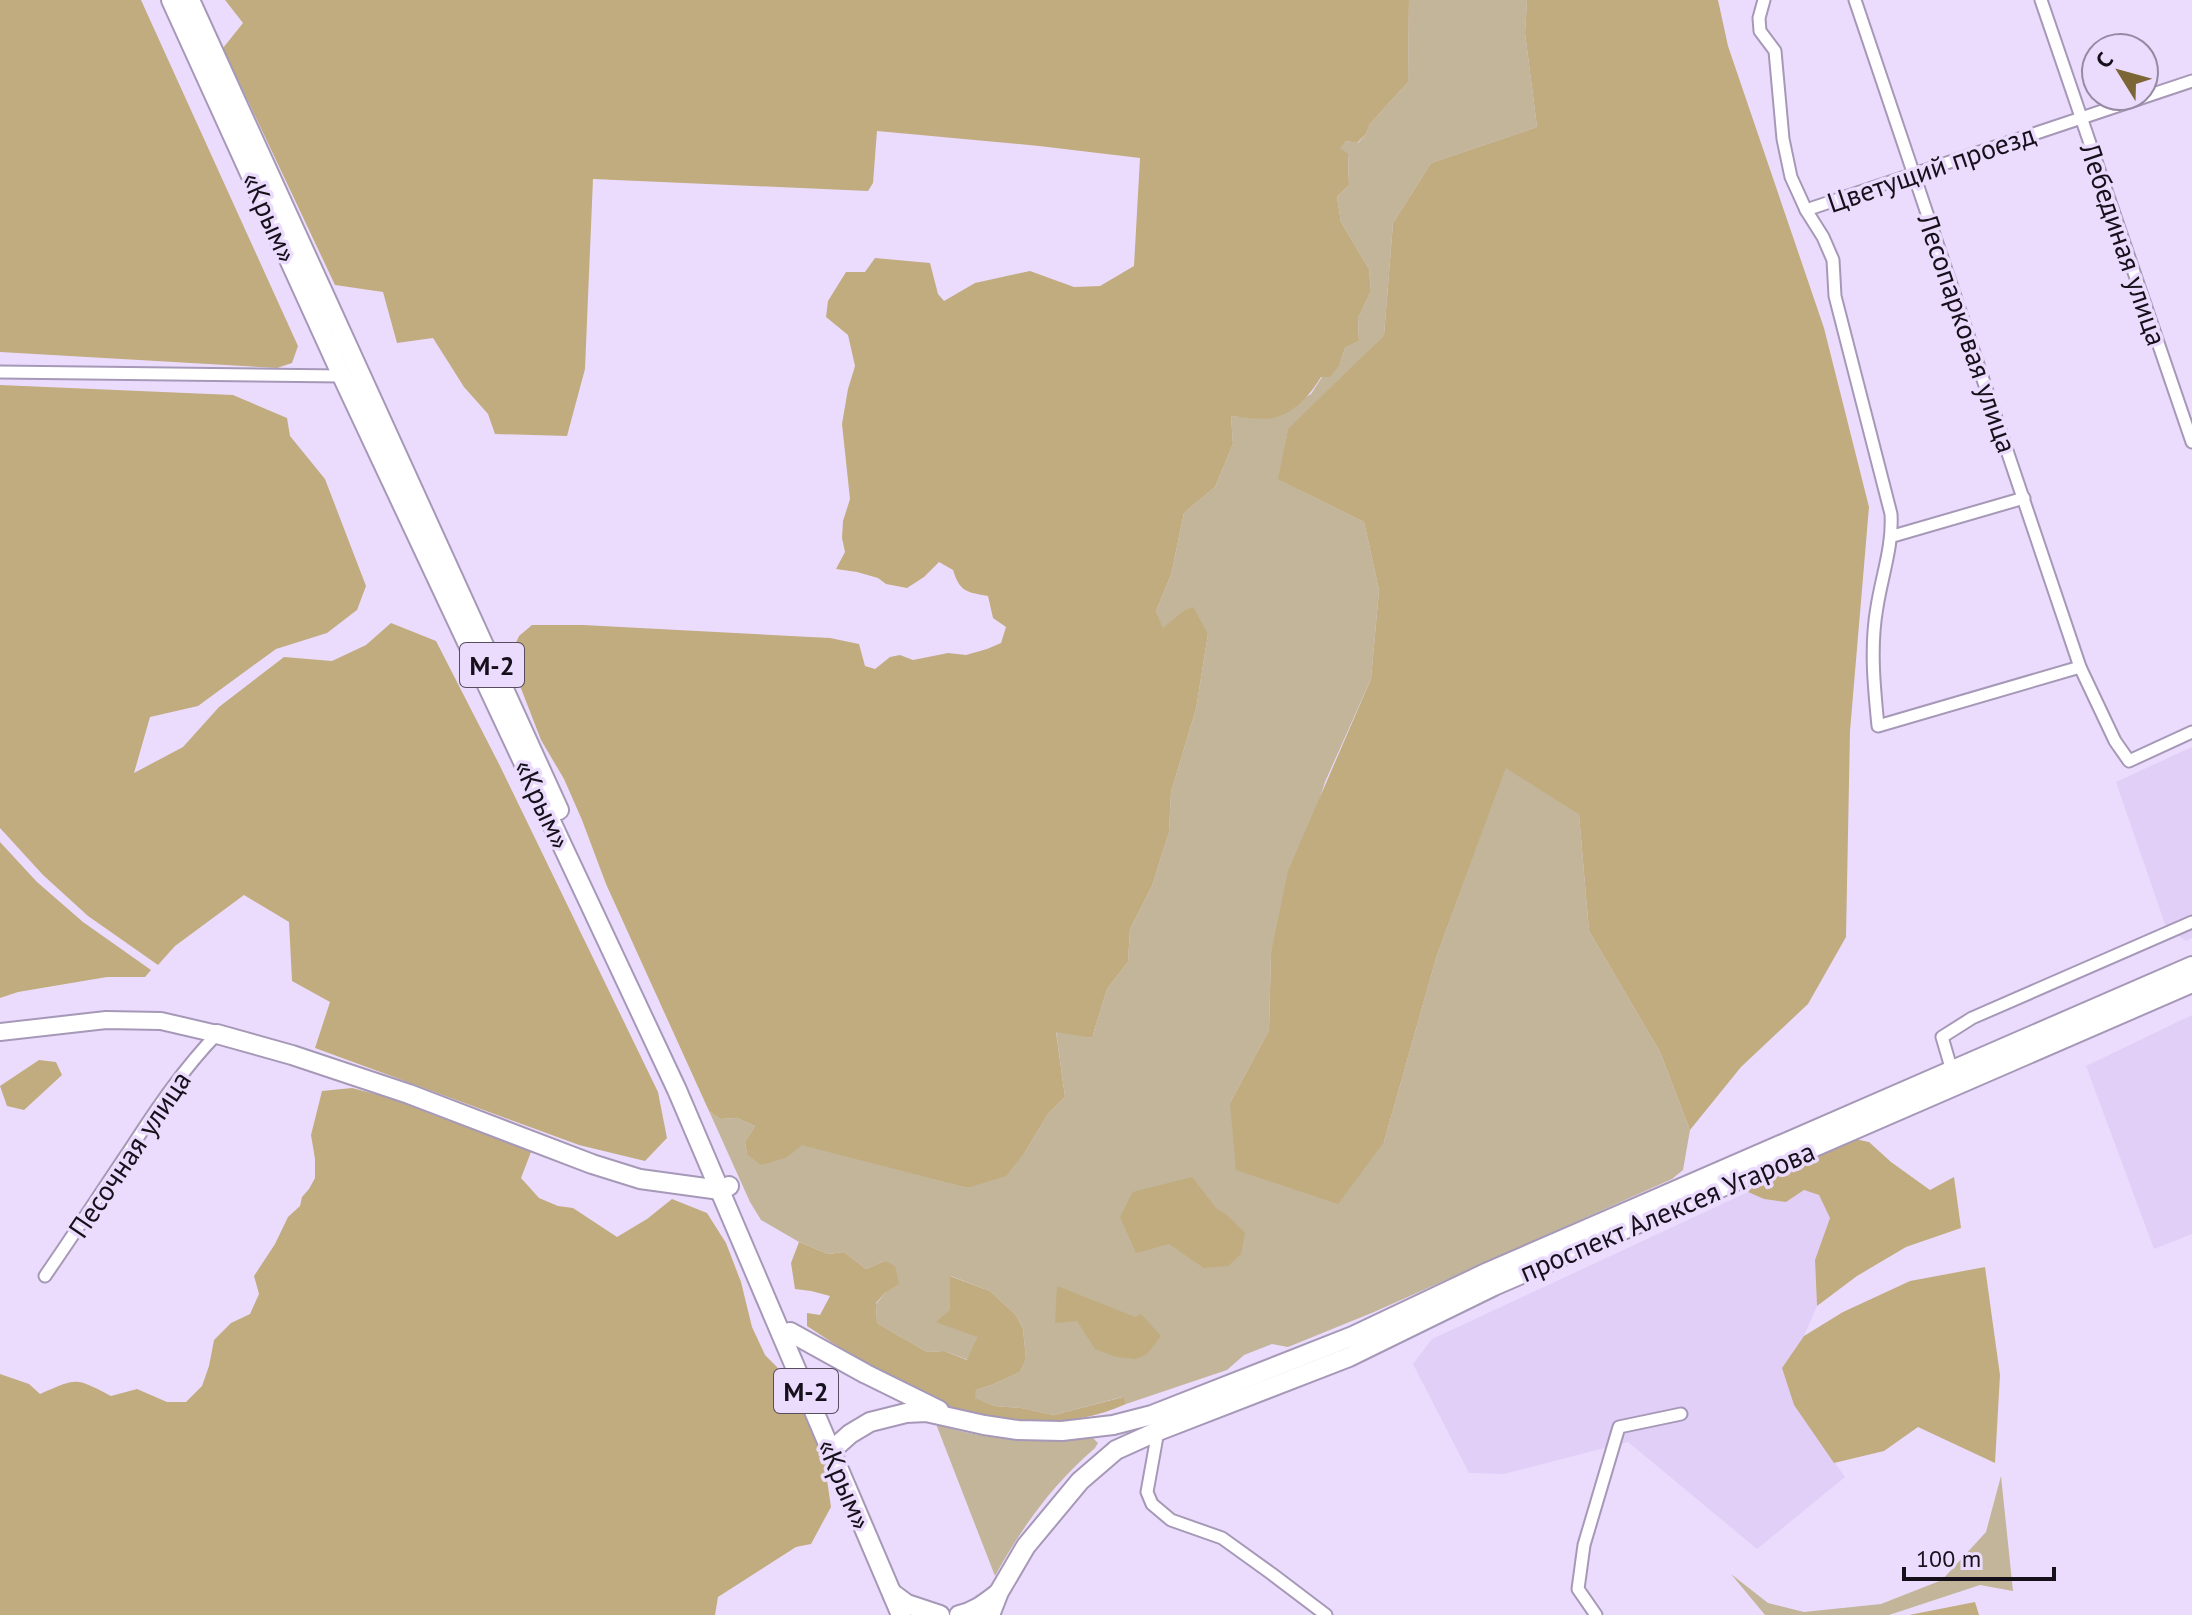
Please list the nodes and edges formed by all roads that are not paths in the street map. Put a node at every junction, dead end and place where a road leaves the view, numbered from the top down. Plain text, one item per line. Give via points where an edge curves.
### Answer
1 (171, 0) edge
2 (190, 0) edge
3 (1764, 0) edge
4 (1855, 0) edge
5 (2041, 0) edge
6 (2192, 81) edge
7 (2081, 117) junction
8 (1914, 173) junction
9 (1806, 210) junction
10 (0, 372) edge
11 (351, 373) junction
12 (2192, 442) edge
13 (2024, 498) junction
14 (1893, 536) junction
15 (2080, 667) junction
16 (2192, 732) edge
17 (2192, 922) edge
18 (2192, 966) edge
19 (2192, 983) edge
20 (0, 1032) edge
21 (217, 1034) junction
22 (1952, 1071) junction
23 (724, 1188) junction
24 (45, 1276) dead end
25 (1491, 1279) junction
26 (790, 1332) junction
27 (1681, 1414) dead end
28 (956, 1418) junction
29 (1155, 1423) junction
30 (835, 1448) junction
31 (999, 1592) junction
32 (906, 1611) edge
33 (1318, 1613) edge
34 (940, 1615) edge
35 (959, 1615) edge
36 (990, 1615) edge
37 (1596, 1615) edge

1 - 11 main road, «Крым» / М-2
2 - 11 main road, «Крым» / М-2
3 - 9 street via 1760,31 1775,51 1783,139 1791,177
4 - 8 street, Лесопарковая улица
5 - 7 street, Лебединая улица
6 - 7 street, Цветущий проезд
7 - 8 street, Цветущий проезд
7 - 12 street, Лебединая улица
8 - 9 street, Цветущий проезд
8 - 13 street, Лесопарковая улица
9 - 14 street via 1833,260 1835,296
10 - 11 street
11 - 23 main road, «Крым» / М-2
13 - 14 street
13 - 15 street, Лесопарковая улица
14 - 15 street via 1876,609 1872,665 1878,726
15 - 16 street, Лесопарковая улица via 2129,761
17 - 22 street via 1972,1018 1942,1037
18 - 22 main road, проспект Алексея Угарова
19 - 25 main road, проспект Алексея Угарова
20 - 21 main road via 106,1020 161,1021
21 - 23 main road via 409,1094 640,1179
21 - 24 street, Песочная улица via 157,1108
22 - 25 main road, проспект Алексея Угарова
23 - 26 main road, «Крым» / М-2
23 - 30 main road, «Крым» / М-2
25 - 29 main road, проспект Алексея Угарова
26 - 28 main road
26 - 30 main road, «Крым» / М-2
27 - 37 street via 1619,1427 1584,1545 1578,1589
28 - 29 main road, проспект Алексея Угарова via 1018,1430
28 - 30 main road, проспект Алексея Угарова via 906,1413 870,1422
29 - 31 main road via 1080,1481 1026,1546
29 - 33 street via 1147,1492 1152,1504 1171,1520 1222,1538
30 - 32 main road, «Крым» / М-2
30 - 32 main road, «Крым» / М-2 via 891,1592
31 - 35 main road
31 - 36 main road
32 - 34 main road

